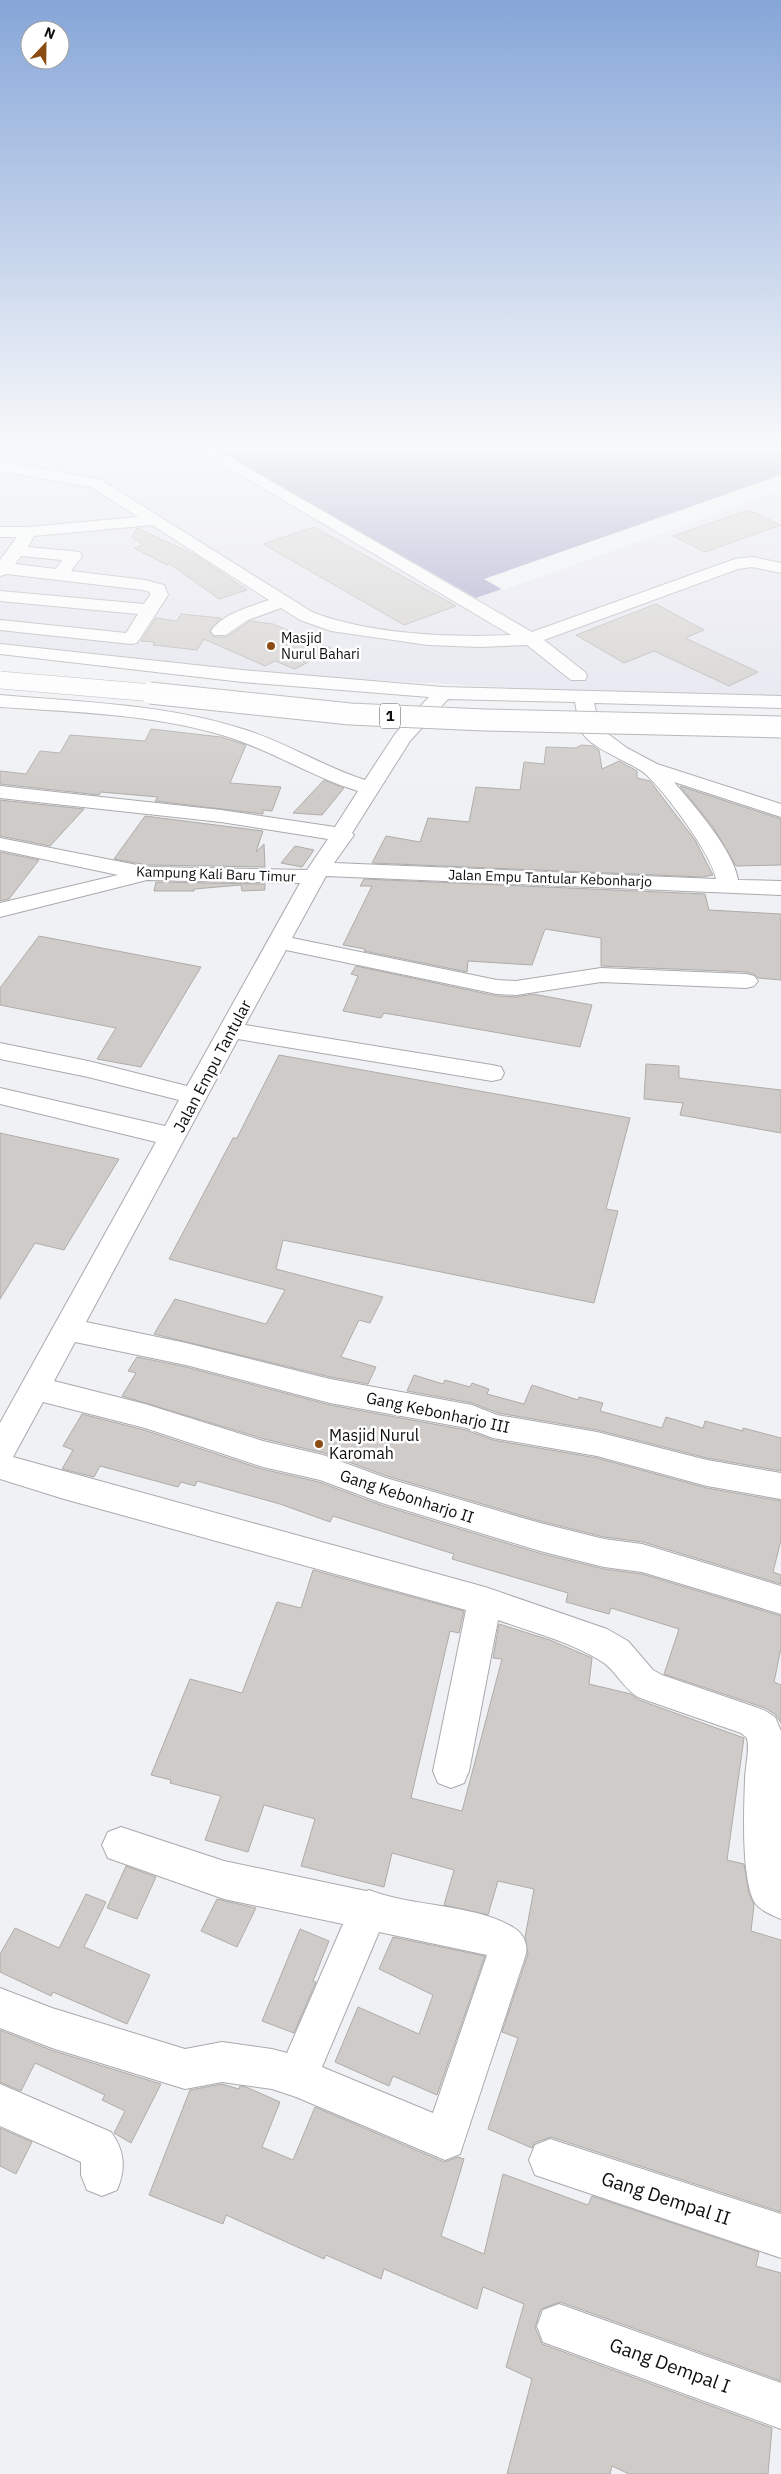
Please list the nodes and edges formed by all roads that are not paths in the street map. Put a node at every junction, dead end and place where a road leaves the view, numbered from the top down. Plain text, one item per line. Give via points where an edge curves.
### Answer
1 (67, 565) edge
2 (228, 565) edge
3 (405, 565) edge
4 (731, 565) edge
5 (769, 565) edge
6 (781, 568) edge
7 (1, 570) edge
8 (60, 575) junction
9 (0, 596) edge
10 (283, 601) junction
11 (149, 610) junction
12 (0, 625) edge
13 (220, 632) dead end
14 (531, 639) junction
15 (0, 649) edge
16 (0, 668) edge
17 (578, 676) dead end
18 (0, 680) edge
19 (443, 693) junction
20 (582, 696) junction
21 (0, 701) edge
22 (781, 702) edge
23 (781, 714) edge
24 (781, 727) edge
25 (650, 768) junction
26 (369, 788) junction
27 (0, 792) edge
28 (781, 811) edge
29 (343, 835) junction
30 (0, 844) edge
31 (317, 873) junction
32 (147, 874) junction
33 (728, 885) junction
34 (781, 888) edge
35 (0, 910) edge
36 (279, 942) junction
37 (746, 981) dead end
38 (232, 1030) junction
39 (0, 1051) edge
40 (492, 1073) dead end
41 (0, 1096) edge
42 (196, 1096) junction
43 (174, 1137) junction
44 (67, 1329) junction
45 (35, 1388) junction
46 (0, 1452) edge
47 (0, 1466) edge
48 (781, 1486) edge
49 (781, 1600) edge
50 (485, 1601) junction
51 (451, 1771) dead end
52 (121, 1845) dead end
53 (781, 1900) edge
54 (369, 1909) junction
55 (0, 2008) edge
56 (297, 2076) junction
57 (0, 2105) edge
58 (550, 2160) dead end
59 (102, 2175) dead end
60 (781, 2236) edge
61 (559, 2326) dead end
62 (781, 2406) edge

1 - 8 main road
2 - 10 main road
3 - 14 main road
4 - 14 main road
5 - 6 main road
7 - 8 main road
8 - 11 main road via 158,589 159,595
9 - 11 main road
10 - 13 main road via 242,616
10 - 14 main road via 306,616 331,626 378,635 480,642
11 - 12 main road via 131,639
14 - 17 main road
15 - 19 main road via 242,676
16 - 23 main road, 1 via 485,707
18 - 24 main road, 1, bridge via 350,714
19 - 20 main road
19 - 26 main road, Jalan Empu Tantular via 402,738
20 - 22 main road
20 - 25 main road via 592,731 620,752
21 - 26 main road via 201,724 230,731 313,768
25 - 28 main road
25 - 33 main road via 708,840 726,872
26 - 29 main road, Jalan Empu Tantular
27 - 29 main road via 221,816
29 - 31 main road, Jalan Empu Tantular
30 - 32 main road, Kampung Kali Baru Timur
31 - 32 main road, Kampung Kali Baru Timur
31 - 33 main road, Jalan Empu Tantular Kebonharjo
31 - 36 main road, Jalan Empu Tantular
32 - 35 main road
33 - 34 main road, Jalan Empu Tantular Kebonharjo
36 - 37 main road via 516,988 601,975
36 - 38 main road, Jalan Empu Tantular
38 - 40 main road
38 - 42 main road, Jalan Empu Tantular
39 - 42 main road
41 - 43 main road
42 - 43 main road, Jalan Empu Tantular
43 - 44 main road, Jalan Empu Tantular
44 - 45 main road, Jalan Empu Tantular
44 - 48 main road, Gang Kebonharjo III via 186,1354 330,1391 472,1417 493,1426 597,1444 707,1472
45 - 46 main road, Jalan Empu Tantular
45 - 49 main road, Gang Kebonharjo II via 144,1416 263,1454 323,1468 540,1536 604,1553 642,1558
47 - 50 main road
50 - 51 main road
50 - 53 main road via 595,1640 616,1652 641,1681 752,1721 763,1729 766,1744 763,1780 765,1880 769,1890
52 - 54 main road via 224,1880
54 - 56 main road
54 - 56 main road via 492,1937 508,1948 445,2139
55 - 56 main road via 52,2028 185,2069 222,2062
57 - 59 main road via 96,2147 104,2162
58 - 60 main road, Gang Dempal II
61 - 62 main road, Gang Dempal I

